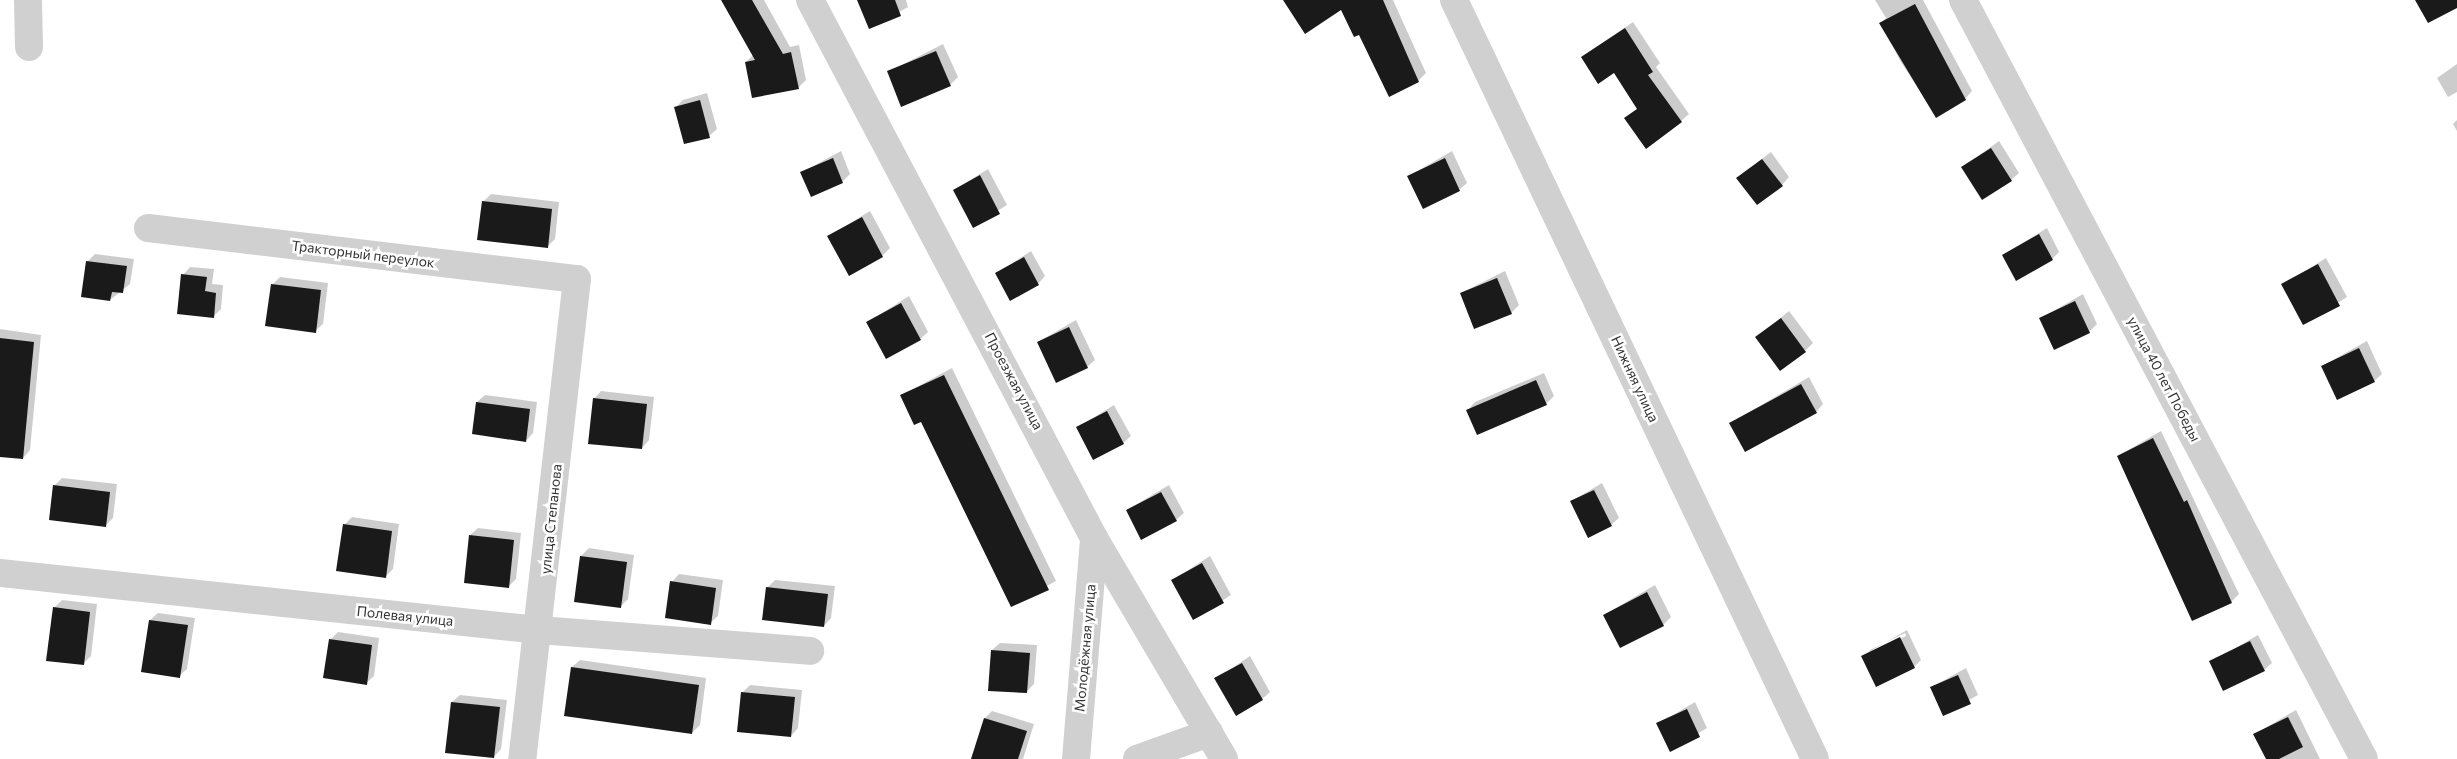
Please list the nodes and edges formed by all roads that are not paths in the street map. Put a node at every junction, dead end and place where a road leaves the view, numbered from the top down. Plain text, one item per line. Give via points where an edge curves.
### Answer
1 (28, 0) edge
2 (810, 0) edge
3 (1454, 0) edge
4 (1963, 0) edge
5 (29, 47) dead end
6 (148, 228) dead end
7 (577, 279) joint
8 (1094, 538) junction
9 (0, 574) edge
10 (539, 630) junction
11 (810, 651) dead end
12 (1209, 733) junction
13 (522, 759) edge
14 (1076, 759) edge
15 (1137, 759) edge
16 (1224, 759) edge
17 (1815, 759) edge
18 (2364, 759) edge

1 - 5 street
2 - 8 street, Проезжая улица
3 - 17 street, Нижняя улица
4 - 18 street, улица 40 лет Победы
6 - 7 street, Тракторный переулок
7 - 10 street, улица Степанова
8 - 12 street, Проезжая улица
8 - 14 street, Молодёжная улица
9 - 10 street, Полевая улица
10 - 11 street, Полевая улица
10 - 13 street, улица Степанова
12 - 15 street
12 - 16 street, Проезжая улица

